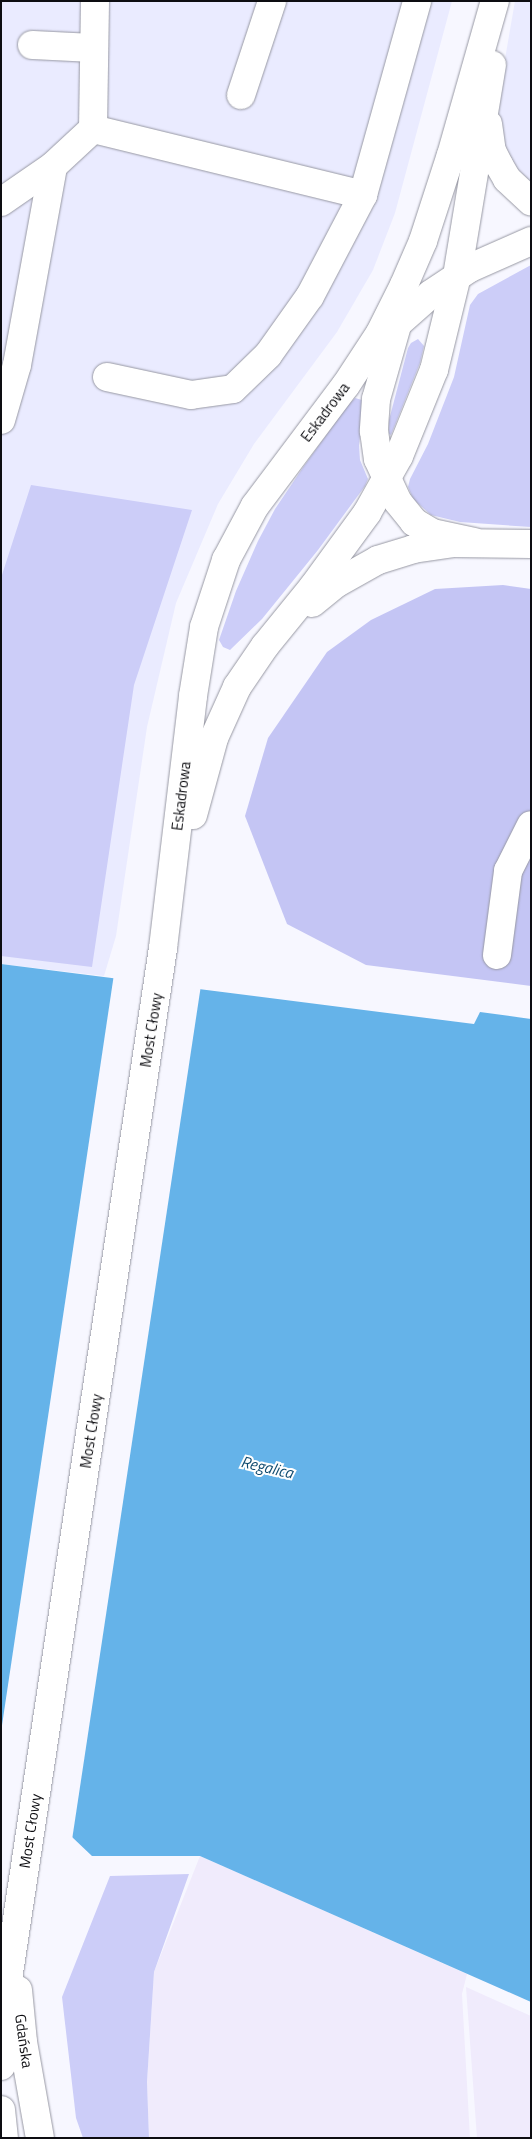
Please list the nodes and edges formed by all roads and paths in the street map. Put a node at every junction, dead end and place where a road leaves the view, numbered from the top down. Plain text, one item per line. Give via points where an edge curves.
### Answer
1 (95, 1) edge
2 (272, 1) edge
3 (417, 1) edge
4 (495, 1) edge
5 (503, 1) edge
6 (32, 45) dead end
7 (94, 48) junction
8 (241, 95) dead end
9 (486, 102) junction
10 (93, 129) junction
11 (54, 166) junction
12 (363, 195) junction
13 (531, 201) edge
14 (1, 202) edge
15 (531, 241) edge
16 (414, 262) junction
17 (458, 276) junction
18 (398, 322) junction
19 (358, 367) junction
20 (107, 377) dead end
21 (1, 420) edge
22 (386, 480) junction
23 (474, 542) junction
24 (531, 544) edge
25 (265, 646) junction
26 (531, 825) edge
27 (163, 948) junction
28 (497, 954) dead end
29 (18, 1913) joint
30 (14, 1943) junction
31 (1, 2066) edge
32 (1, 2110) edge
33 (4, 2138) edge
34 (40, 2138) edge

1 - 7 street
2 - 8 street
3 - 12 street
4 - 16 street, Eskadrowa via 451,155
5 - 9 street, Eskadrowa
6 - 7 street
7 - 10 street
9 - 13 street, Eskadrowa via 492,151 508,179
9 - 17 street, Eskadrowa
10 - 11 street
10 - 12 street
11 - 14 street
11 - 21 street via 17,365
12 - 20 street via 310,296 268,355 233,389 191,395
15 - 17 street, Eskadrowa
16 - 18 street, Eskadrowa
16 - 19 street, Eskadrowa via 380,333
17 - 18 street, Eskadrowa
17 - 22 street, Eskadrowa via 434,370
18 - 19 street, Eskadrowa
18 - 22 street, Eskadrowa via 376,407 374,432 378,459
19 - 27 street, Eskadrowa via 255,506 226,560 204,627
22 - 23 street, Eskadrowa via 414,522 432,533
22 - 25 street, Eskadrowa via 367,513
23 - 24 street, Eskadrowa
23 - 25 street, Eskadrowa via 413,549 378,560 337,583 302,610
25 - 27 street, Eskadrowa via 237,687 214,738 187,837
26 - 28 street via 508,870
27 - 29 street, Most Cłowy
29 - 30 street, Gdańska
30 - 31 street, Gdańska via 2,2027
30 - 34 street, Gdańska via 23,2042
32 - 33 street

